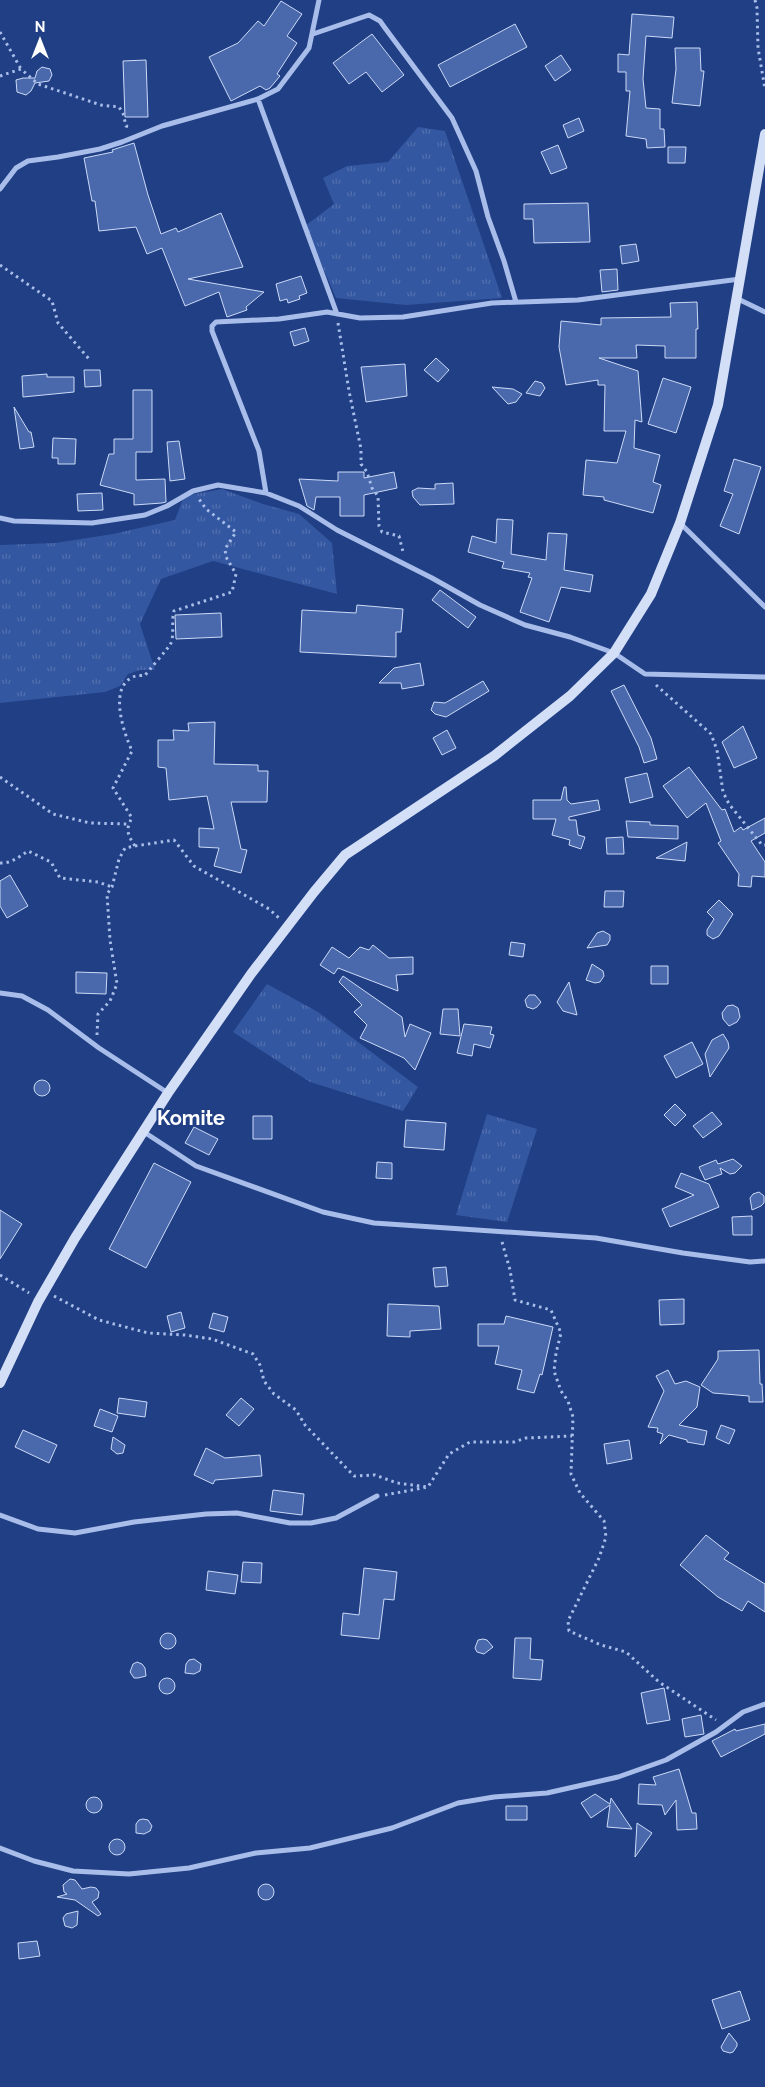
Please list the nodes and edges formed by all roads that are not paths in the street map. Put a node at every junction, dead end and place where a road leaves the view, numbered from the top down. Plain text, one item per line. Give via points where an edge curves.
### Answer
1 (319, 0) edge
2 (313, 34) junction
3 (258, 99) junction
4 (765, 134) edge
5 (0, 188) edge
6 (740, 279) junction
7 (738, 299) junction
8 (516, 302) junction
9 (765, 312) edge
10 (337, 314) junction
11 (266, 493) junction
12 (0, 518) edge
13 (680, 523) junction
14 (765, 608) edge
15 (614, 653) junction
16 (765, 677) edge
17 (0, 993) edge
18 (168, 1093) junction
19 (144, 1132) junction
20 (765, 1261) edge
21 (0, 1383) edge
22 (377, 1496) road end
23 (0, 1515) edge
24 (765, 1704) edge
25 (0, 1848) edge

1 - 2 street
2 - 3 street via 309,48 288,78 278,89
2 - 8 street via 369,15 386,28 452,118 476,170
3 - 5 street via 162,126 100,149 58,158 28,160 16,168
3 - 10 street
4 - 6 street
6 - 7 street
6 - 8 street via 578,300
7 - 9 street
7 - 13 street via 718,405
8 - 10 street via 402,317 360,318
10 - 11 street via 327,312 223,321 212,326 259,451
11 - 12 street via 218,486 193,491 145,515 92,523
11 - 15 street via 299,506 337,530 480,605 525,625
13 - 14 street
13 - 15 street via 651,594
15 - 16 street via 645,674
15 - 18 street via 570,696 494,756 345,856 288,925
17 - 18 street via 22,996 48,1010
18 - 19 street
19 - 20 street via 196,1166 323,1212 374,1224 596,1238 683,1254
19 - 21 street via 38,1302
22 - 23 street via 336,1518 312,1523 290,1523 237,1513 206,1514 75,1533 38,1529
24 - 25 street via 743,1712 716,1732 666,1760 618,1776 547,1793 494,1796 458,1804 383,1830 310,1848 256,1853 189,1868 129,1874 73,1871

